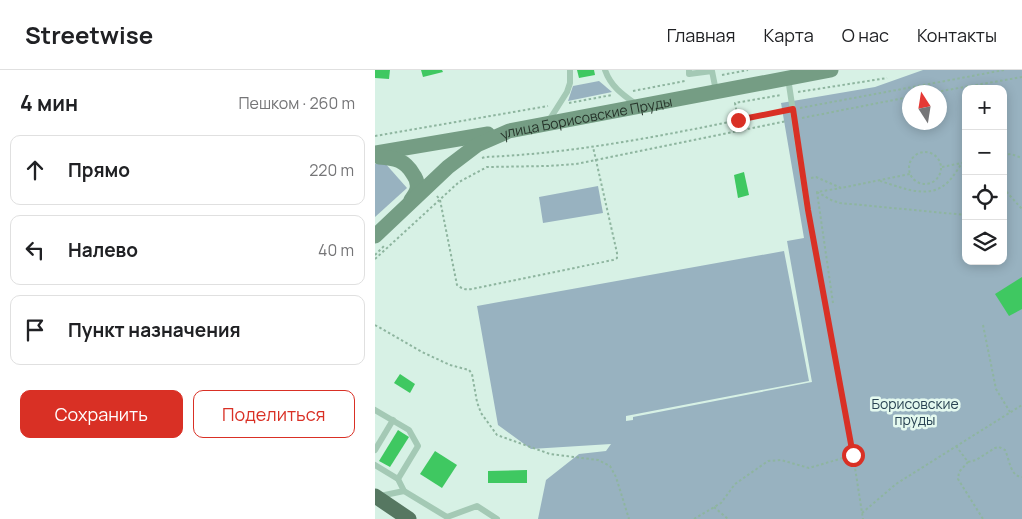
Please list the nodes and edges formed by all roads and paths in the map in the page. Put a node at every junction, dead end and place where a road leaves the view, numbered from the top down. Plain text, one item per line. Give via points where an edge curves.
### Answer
1 (570, 70) edge
2 (605, 70) edge
3 (689, 70) edge
4 (748, 70) edge
5 (831, 70) edge
6 (1004, 70) edge
7 (743, 71) edge
8 (1022, 77) edge
9 (788, 78) junction
10 (887, 78) dead end
11 (947, 90) edge
12 (716, 91) junction
13 (791, 93) junction
14 (902, 98) edge
15 (639, 106) junction
16 (793, 109) junction
17 (738, 120) junction
18 (795, 120) junction
19 (547, 123) junction
20 (509, 131) junction
21 (593, 147) junction
22 (1007, 154) edge
23 (375, 155) edge
24 (1022, 158) edge
25 (479, 160) dead end
26 (596, 160) junction
27 (962, 163) joint
28 (942, 167) junction
29 (910, 174) junction
30 (803, 179) junction
31 (877, 180) junction
32 (841, 188) junction
33 (443, 190) dead end
34 (817, 192) junction
35 (1007, 192) edge
36 (440, 200) junction
37 (409, 204) junction
38 (1022, 209) edge
39 (808, 210) joint
40 (962, 215) edge
41 (409, 222) dead end
42 (375, 236) edge
43 (375, 255) edge
44 (375, 259) edge
45 (833, 303) dead end
46 (375, 325) edge
47 (983, 325) dead end
48 (1022, 404) edge
49 (375, 410) edge
50 (1010, 412) junction
51 (393, 420) junction
52 (956, 446) junction
53 (375, 450) edge
54 (853, 455) junction
55 (968, 462) junction
56 (375, 465) edge
57 (1022, 477) edge
58 (398, 479) junction
59 (404, 491) junction
60 (376, 497) edge
61 (714, 507) junction
62 (862, 513) junction
63 (448, 518) edge
64 (409, 519) edge
65 (497, 519) edge
66 (629, 519) edge
67 (694, 519) edge
68 (728, 519) edge
69 (863, 519) edge
70 (983, 519) edge

1 - 19 lane via 567,92
2 - 15 lane via 620,94
3 - 12 lane via 689,74 712,72
4 - 7 path
5 - 9 main road, улица Борисовские Пруды
6 - 16 path
8 - 11 path
9 - 12 main road, улица Борисовские Пруды
9 - 13 lane
10 - 13 path
12 - 15 main road, улица Борисовские Пруды
13 - 16 lane
13 - 17 path via 735,103
14 - 18 path
15 - 19 main road, улица Борисовские Пруды
16 - 17 path
16 - 18 lane
17 - 21 path
18 - 26 path
18 - 30 lane
19 - 20 main road, улица Борисовские Пруды
20 - 23 main road
20 - 37 main road, улица Борисовские Пруды via 471,149
21 - 25 path
21 - 26 path
22 - 24 path
23 - 37 main road via 401,160 408,165 416,178 417,189
26 - 36 path via 549,166 487,167 459,182
26 - 36 path via 617,253 613,260 473,290 461,289 457,285
27 - 28 path
27 - 31 path via 947,183 935,190 918,192
28 - 29 path via 937,180 929,184 915,181
28 - 29 path via 935,155 922,152 911,160
29 - 31 path
30 - 32 path via 816,177
30 - 39 lane
31 - 32 path
32 - 34 path
33 - 36 path via 437,196
34 - 40 path via 840,204
34 - 45 path
35 - 38 path
36 - 44 path
37 - 42 main road, улица Борисовские Пруды
39 - 54 path
41 - 43 path
46 - 66 path via 422,352 469,370 481,413 497,436 550,454 598,460 610,466
47 - 50 path via 996,388
48 - 50 path
49 - 51 lane
50 - 52 path
51 - 53 lane
51 - 58 lane via 409,430 418,446
52 - 55 path
52 - 62 path via 896,484
54 - 61 path via 809,468 781,460 768,461 735,484
54 - 62 path
55 - 57 path via 999,447 1005,450 1013,474
55 - 70 path via 959,472 958,479
56 - 58 lane
58 - 59 lane
59 - 60 lane
59 - 63 lane
60 - 64 main road
61 - 67 path
61 - 68 path
62 - 69 path
63 - 65 lane via 477,506

